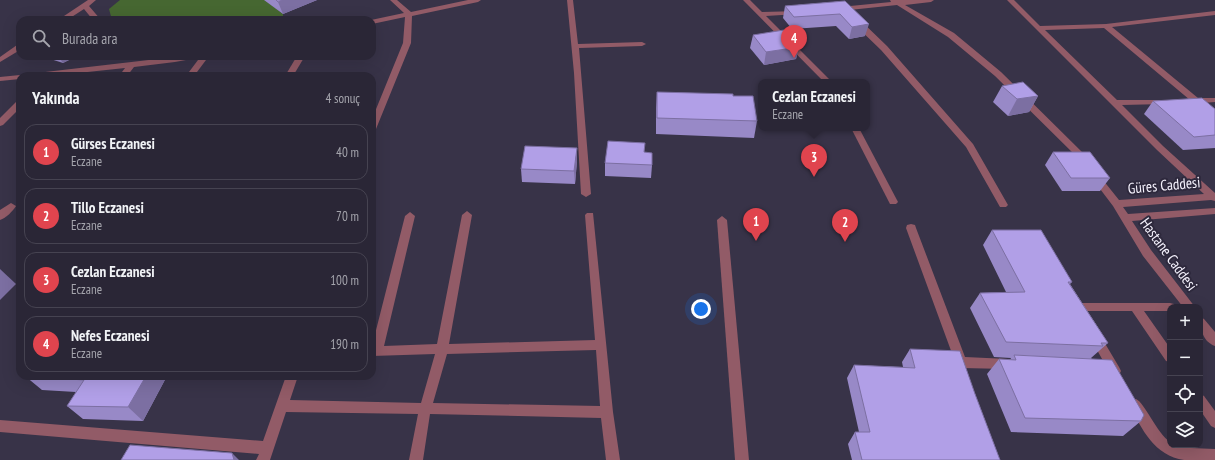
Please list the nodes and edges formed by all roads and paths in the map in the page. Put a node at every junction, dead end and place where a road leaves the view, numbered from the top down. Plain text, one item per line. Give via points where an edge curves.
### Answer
1 (93, 0) edge
2 (393, 0) edge
3 (478, 0) edge
4 (570, 0) edge
5 (746, 0) edge
6 (931, 0) edge
7 (1010, 0) edge
8 (896, 2) edge
9 (85, 5) junction
10 (844, 9) junction
11 (829, 10) edge
12 (806, 12) edge
13 (1215, 13) edge
14 (409, 14) junction
15 (761, 14) junction
16 (68, 16) edge
17 (94, 16) edge
18 (376, 21) edge
19 (1106, 26) junction
20 (1039, 28) junction
21 (642, 44) dead end
22 (575, 46) junction
23 (16, 50) edge
24 (0, 60) edge
25 (129, 60) edge
26 (163, 60) edge
27 (202, 60) edge
28 (299, 60) edge
29 (132, 64) junction
30 (70, 72) edge
31 (126, 72) edge
32 (193, 72) edge
33 (291, 72) edge
34 (16, 77) edge
35 (0, 79) edge
36 (825, 79) edge
37 (1215, 100) edge
38 (1196, 101) junction
39 (1115, 103) junction
40 (16, 107) edge
41 (1215, 117) edge
42 (376, 119) edge
43 (0, 123) edge
44 (857, 131) edge
45 (586, 194) dead end
46 (1214, 197) edge
47 (893, 202) dead end
48 (1116, 204) junction
49 (1003, 205) dead end
50 (11, 206) dead end
51 (1215, 211) edge
52 (467, 215) dead end
53 (590, 215) dead end
54 (0, 216) edge
55 (410, 216) dead end
56 (1125, 218) junction
57 (722, 220) dead end
58 (911, 228) dead end
59 (1187, 304) edge
60 (1136, 307) junction
61 (1167, 307) edge
62 (1203, 326) edge
63 (1215, 341) edge
64 (601, 345) junction
65 (376, 347) edge
66 (442, 350) junction
67 (376, 351) edge
68 (1167, 353) edge
69 (960, 362) junction
70 (1022, 365) edge
71 (1099, 368) edge
72 (1114, 369) junction
73 (966, 376) edge
74 (291, 380) edge
75 (1122, 382) edge
76 (1130, 396) edge
77 (1203, 404) edge
78 (282, 406) junction
79 (425, 409) junction
80 (607, 412) junction
81 (1215, 422) edge
82 (0, 426) edge
83 (265, 454) edge
84 (1215, 455) edge
85 (416, 460) edge
86 (613, 460) edge
87 (742, 460) edge

1 - 9 street
2 - 14 street
3 - 14 street via 425,8
4 - 22 street
5 - 15 street
6 - 8 street
7 - 20 street
8 - 10 street
8 - 48 street, Hastane Caddesi via 951,35 1007,82 1079,154
9 - 16 street
9 - 17 street
10 - 11 street
10 - 49 street via 884,48 970,146
12 - 15 street
13 - 19 street
14 - 18 street
14 - 42 street via 407,43
15 - 36 street
19 - 20 street
19 - 38 street
20 - 39 street
21 - 22 street
22 - 45 street
23 - 24 street
25 - 29 street
26 - 29 street
27 - 32 street
28 - 33 street
29 - 30 street
29 - 31 street
34 - 35 street
37 - 38 street
38 - 39 street
38 - 41 street
39 - 46 street
40 - 43 street
44 - 47 street
46 - 48 street, Güres Caddesi
48 - 56 street, Hastane Caddesi
50 - 54 street
51 - 56 street
52 - 66 street
53 - 64 street
55 - 65 street
56 - 59 street, Hastane Caddesi via 1147,253
57 - 87 street
58 - 69 street
60 - 61 street
60 - 68 street
60 - 72 street via 1076,304
62 - 63 street
64 - 66 street
64 - 80 street
66 - 67 street
66 - 79 street
69 - 70 street
69 - 73 street
71 - 72 street
72 - 75 street
74 - 78 street
76 - 84 street via 1150,430 1168,448 1190,455
77 - 81 street
78 - 79 street
78 - 83 street
79 - 80 street
79 - 85 street
80 - 86 street
82 - 83 street

